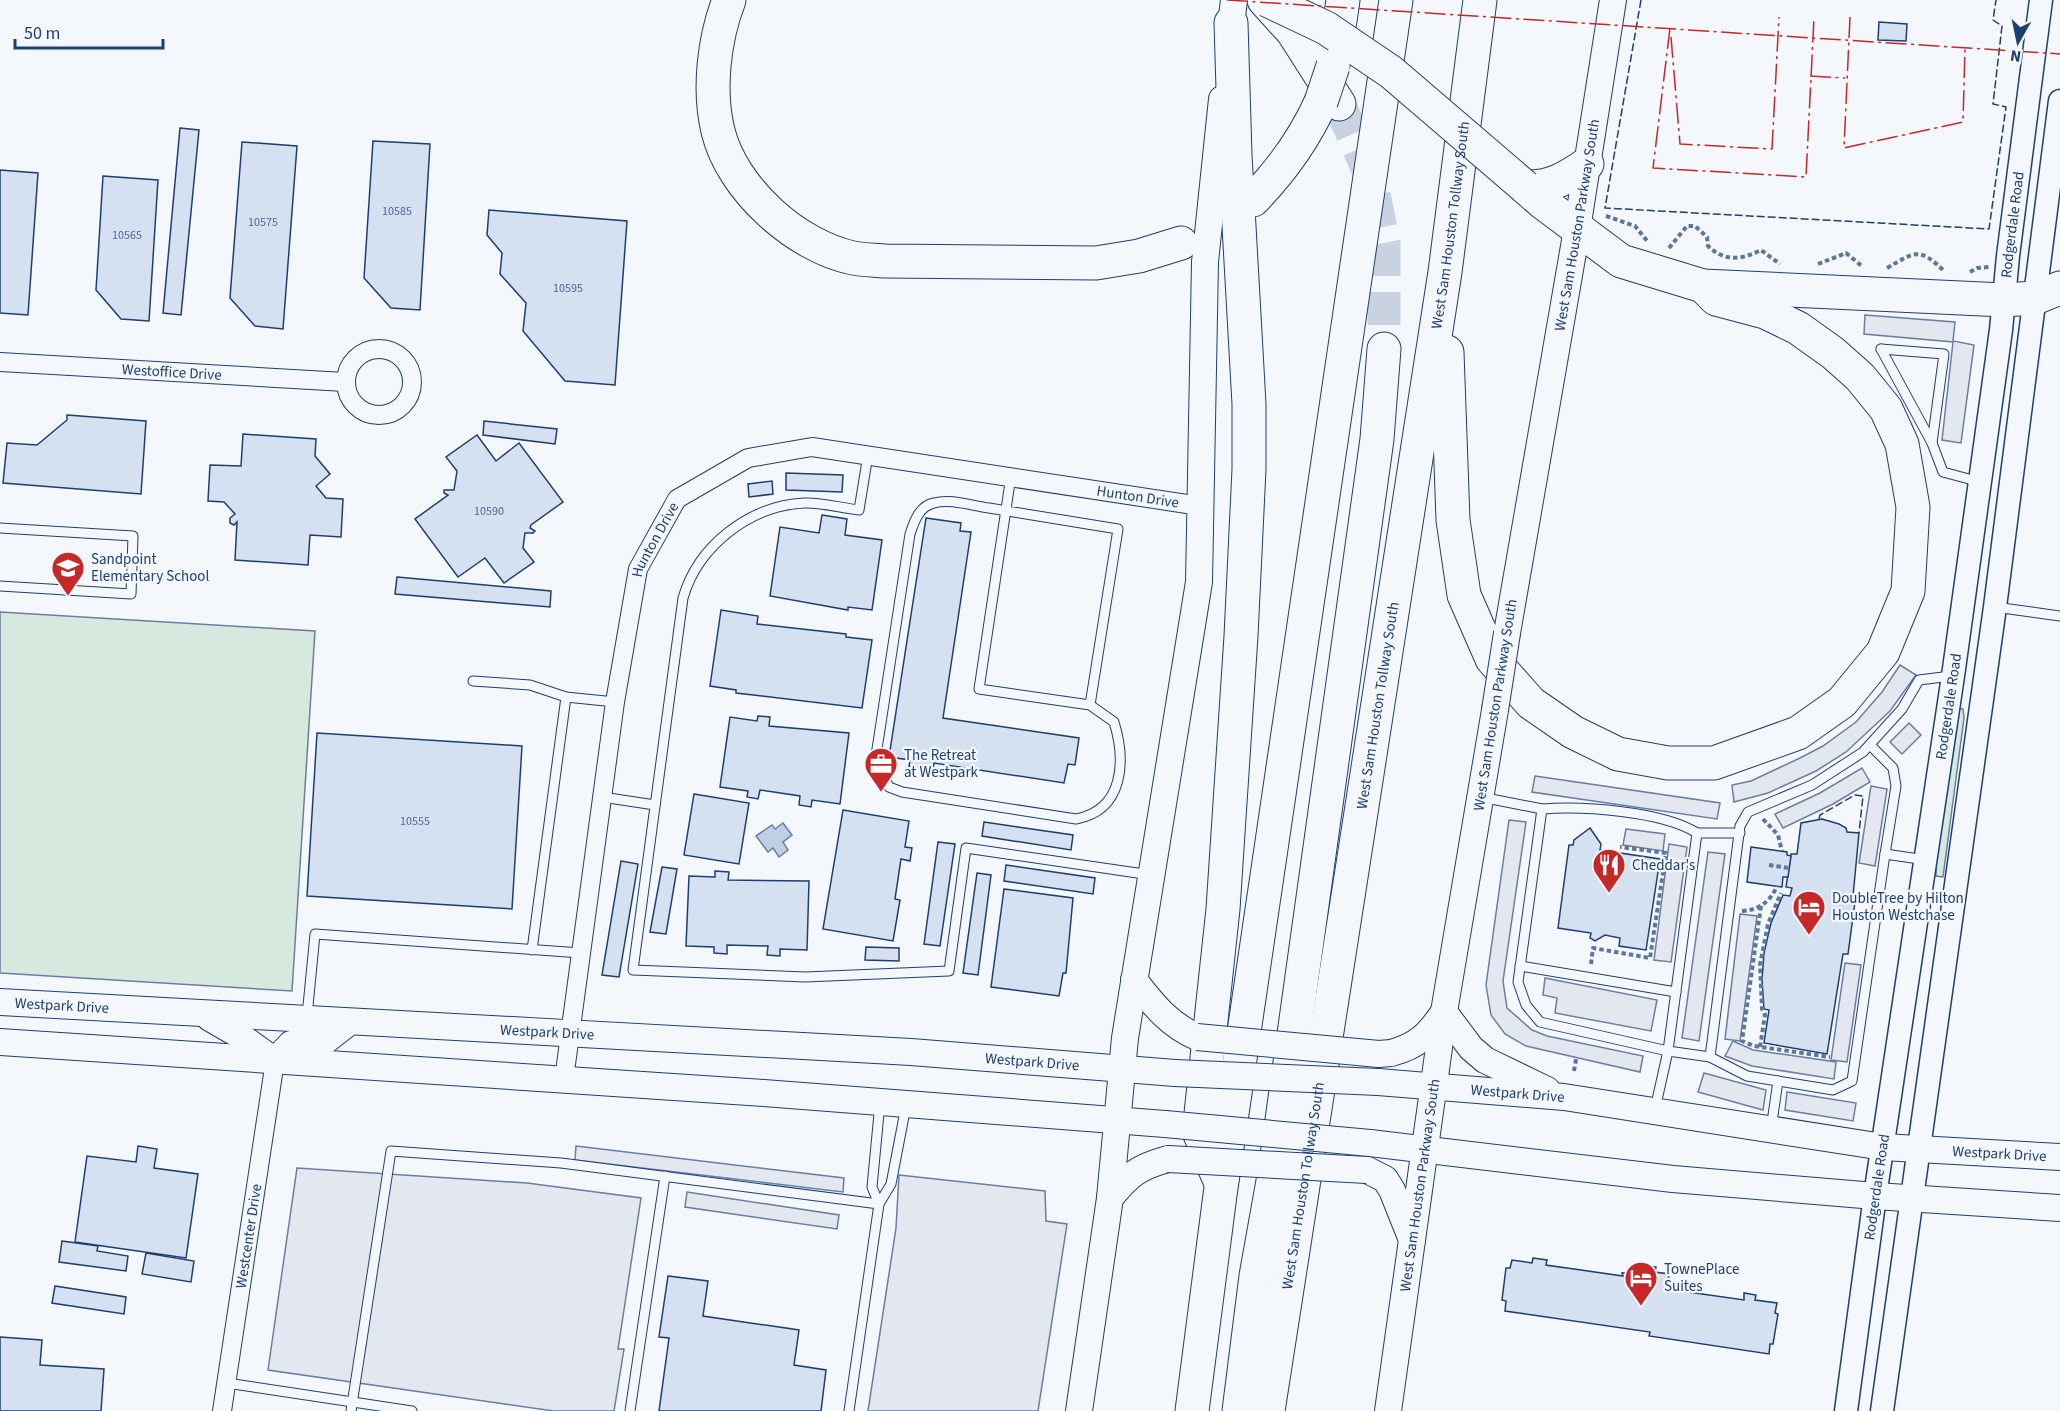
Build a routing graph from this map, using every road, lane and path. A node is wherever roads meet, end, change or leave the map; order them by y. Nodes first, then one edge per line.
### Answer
1 (1265, 0) edge
2 (1343, 0) edge
3 (1396, 0) edge
4 (1480, 0) edge
5 (1613, 0) edge
6 (2041, 0) edge
7 (729, 1) edge
8 (1233, 10) edge
9 (2060, 101) edge
10 (1330, 103) junction
11 (1587, 164) junction
12 (1536, 192) junction
13 (1253, 200) dead end
14 (1579, 218) junction
15 (1181, 243) dead end
16 (1654, 247) dead end
17 (1662, 248) dead end
18 (1782, 266) dead end
19 (1989, 267) dead end
20 (1812, 268) dead end
21 (1866, 269) dead end
22 (1878, 270) dead end
23 (1445, 272) junction
24 (1946, 274) dead end
25 (1963, 277) dead end
26 (1702, 286) junction
27 (2033, 295) edge
28 (1384, 349) tunnel mouth
29 (0, 362) edge
30 (345, 382) dead end
31 (1932, 443) junction
32 (868, 455) junction
33 (1011, 477) junction
34 (1980, 482) junction
35 (1200, 506) junction
36 (1006, 511) junction
37 (0, 528) edge
38 (0, 586) edge
39 (1964, 601) junction
40 (1995, 607) junction
41 (2060, 616) edge
42 (1953, 676) junction
43 (473, 681) dead end
44 (566, 697) junction
45 (615, 702) junction
46 (1090, 705) junction
47 (1870, 745) junction
48 (602, 797) junction
49 (1480, 797) junction
50 (655, 805) junction
51 (1542, 809) junction
52 (1753, 810) junction
53 (1697, 833) junction
54 (1740, 833) junction
55 (1620, 847) dead end
56 (1782, 851) dead end
57 (1885, 854) junction
58 (1926, 860) junction
59 (1769, 865) dead end
60 (1789, 868) dead end
61 (1153, 875) junction
62 (1777, 886) dead end
63 (1781, 893) dead end
64 (1761, 906) junction
65 (1729, 910) junction
66 (1760, 916) junction
67 (1770, 919) junction
68 (1756, 939) junction
69 (1763, 942) junction
70 (532, 950) junction
71 (581, 953) junction
72 (1591, 964) dead end
73 (1520, 966) junction
74 (1134, 980) junction
75 (1749, 990) junction
76 (1760, 990) junction
77 (1676, 992) junction
78 (0, 1002) edge
79 (1444, 1012) junction
80 (204, 1015) junction
81 (306, 1021) junction
82 (348, 1023) junction
83 (570, 1034) junction
84 (0, 1042) edge
85 (1760, 1047) junction
86 (1668, 1051) junction
87 (1710, 1057) junction
88 (1830, 1057) dead end
89 (1575, 1059) dead end
90 (275, 1061) junction
91 (1121, 1068) junction
92 (1574, 1071) dead end
93 (564, 1079) junction
94 (1778, 1081) junction
95 (1435, 1087) junction
96 (1564, 1097) junction
97 (880, 1102) junction
98 (906, 1104) junction
99 (1654, 1112) junction
100 (1115, 1120) junction
101 (1771, 1130) junction
102 (1883, 1147) junction
103 (1427, 1149) junction
104 (1920, 1149) junction
105 (2060, 1157) edge
106 (665, 1176) junction
107 (1221, 1184) junction
108 (1875, 1196) junction
109 (1110, 1198) junction
110 (1912, 1198) junction
111 (879, 1204) junction
112 (2060, 1208) edge
113 (1412, 1240) junction
114 (226, 1383) junction
115 (352, 1406) edge
116 (222, 1411) edge
117 (412, 1411) edge
118 (630, 1411) edge
119 (849, 1411) edge
120 (1079, 1411) edge
121 (1192, 1411) edge
122 (1239, 1411) edge
123 (1268, 1411) edge
124 (1388, 1411) edge
125 (1846, 1411) edge
126 (1882, 1411) edge

1 - 10 highway
1 - 12 highway, bridge
2 - 10 highway, bridge
3 - 107 highway
4 - 23 highway, West Sam Houston Tollway South
5 - 11 main road, West Sam Houston Parkway South
6 - 27 street, Rodgerdale Road
7 - 15 highway
8 - 35 main road
8 - 107 highway
9 - 27 street, Rodgerdale Road
10 - 13 highway
11 - 12 highway
11 - 14 main road, West Sam Houston Parkway South
12 - 14 highway
14 - 16 path
14 - 26 highway
14 - 49 main road, West Sam Houston Parkway South, bridge
17 - 18 path
19 - 25 path
20 - 21 path
22 - 24 path
23 - 26 highway
23 - 123 highway, West Sam Houston Tollway South
26 - 27 highway
27 - 34 street, Rodgerdale Road
27 - 40 street, Rodgerdale Road
28 - 122 highway
29 - 30 street, Westoffice Drive
31 - 31 lane
31 - 34 lane
32 - 33 street, Hunton Drive
32 - 45 street, Hunton Drive
32 - 50 lane
33 - 35 street, Hunton Drive
33 - 36 lane
34 - 39 street, Rodgerdale Road
35 - 61 main road
36 - 46 lane
36 - 46 lane
36 - 46 lane
37 - 38 lane
39 - 40 street
39 - 42 street, Rodgerdale Road
40 - 41 lane
40 - 104 street, Rodgerdale Road
42 - 47 lane
42 - 58 street, Rodgerdale Road
43 - 44 lane
44 - 45 lane
44 - 70 lane
45 - 48 street, Hunton Drive
47 - 52 lane
47 - 57 lane
48 - 50 lane
48 - 71 street, Hunton Drive
49 - 51 lane
49 - 79 main road, West Sam Houston Parkway South
50 - 61 lane
51 - 53 lane
51 - 73 lane
52 - 54 lane
52 - 56 path
53 - 54 lane
53 - 77 lane
54 - 65 lane
55 - 72 path
57 - 58 lane
57 - 94 lane
58 - 102 street, Rodgerdale Road
59 - 60 path
61 - 74 main road
62 - 64 path
63 - 67 path
64 - 65 path
64 - 66 path
65 - 87 lane
66 - 67 path
66 - 68 path
67 - 69 path
68 - 69 path
68 - 75 path
69 - 76 path
70 - 71 lane
70 - 81 lane
71 - 83 street, Hunton Drive
73 - 77 lane
73 - 86 lane
74 - 79 main road, bridge
74 - 91 main road
75 - 76 path
75 - 85 path
76 - 85 path
77 - 86 lane
78 - 80 main road, Westpark Drive
79 - 95 main road, West Sam Houston Parkway South
79 - 96 main road
80 - 81 main road, Westpark Drive
80 - 90 main road
81 - 82 main road, Westpark Drive
82 - 83 main road, Westpark Drive
82 - 90 main road
83 - 91 main road, Westpark Drive
83 - 93 street, Hunton Drive
84 - 90 main road
85 - 88 path
86 - 87 lane
86 - 99 lane
87 - 94 lane
89 - 92 path
90 - 93 main road
90 - 114 street, Westcenter Drive
91 - 95 main road, Westpark Drive, bridge
91 - 100 main road
93 - 97 main road
94 - 101 lane
95 - 96 main road, Westpark Drive
95 - 103 main road, West Sam Houston Parkway South
96 - 99 main road, Westpark Drive
97 - 98 main road
97 - 111 lane
98 - 100 main road
98 - 111 lane
99 - 101 main road, Westpark Drive
100 - 103 main road, bridge
100 - 109 main road
101 - 102 main road, Westpark Drive
102 - 104 main road, Westpark Drive
102 - 108 street, Rodgerdale Road
103 - 108 main road
103 - 113 main road, West Sam Houston Parkway South
104 - 105 main road, Westpark Drive
104 - 110 street, Rodgerdale Road
106 - 111 lane
106 - 115 lane
106 - 118 lane
107 - 121 highway
108 - 110 main road
108 - 125 street, Rodgerdale Road
109 - 113 main road, bridge
109 - 120 main road
110 - 112 main road
110 - 126 street, Rodgerdale Road
111 - 119 lane
113 - 124 main road, West Sam Houston Parkway South
114 - 115 lane
114 - 116 street, Westcenter Drive
115 - 117 lane

